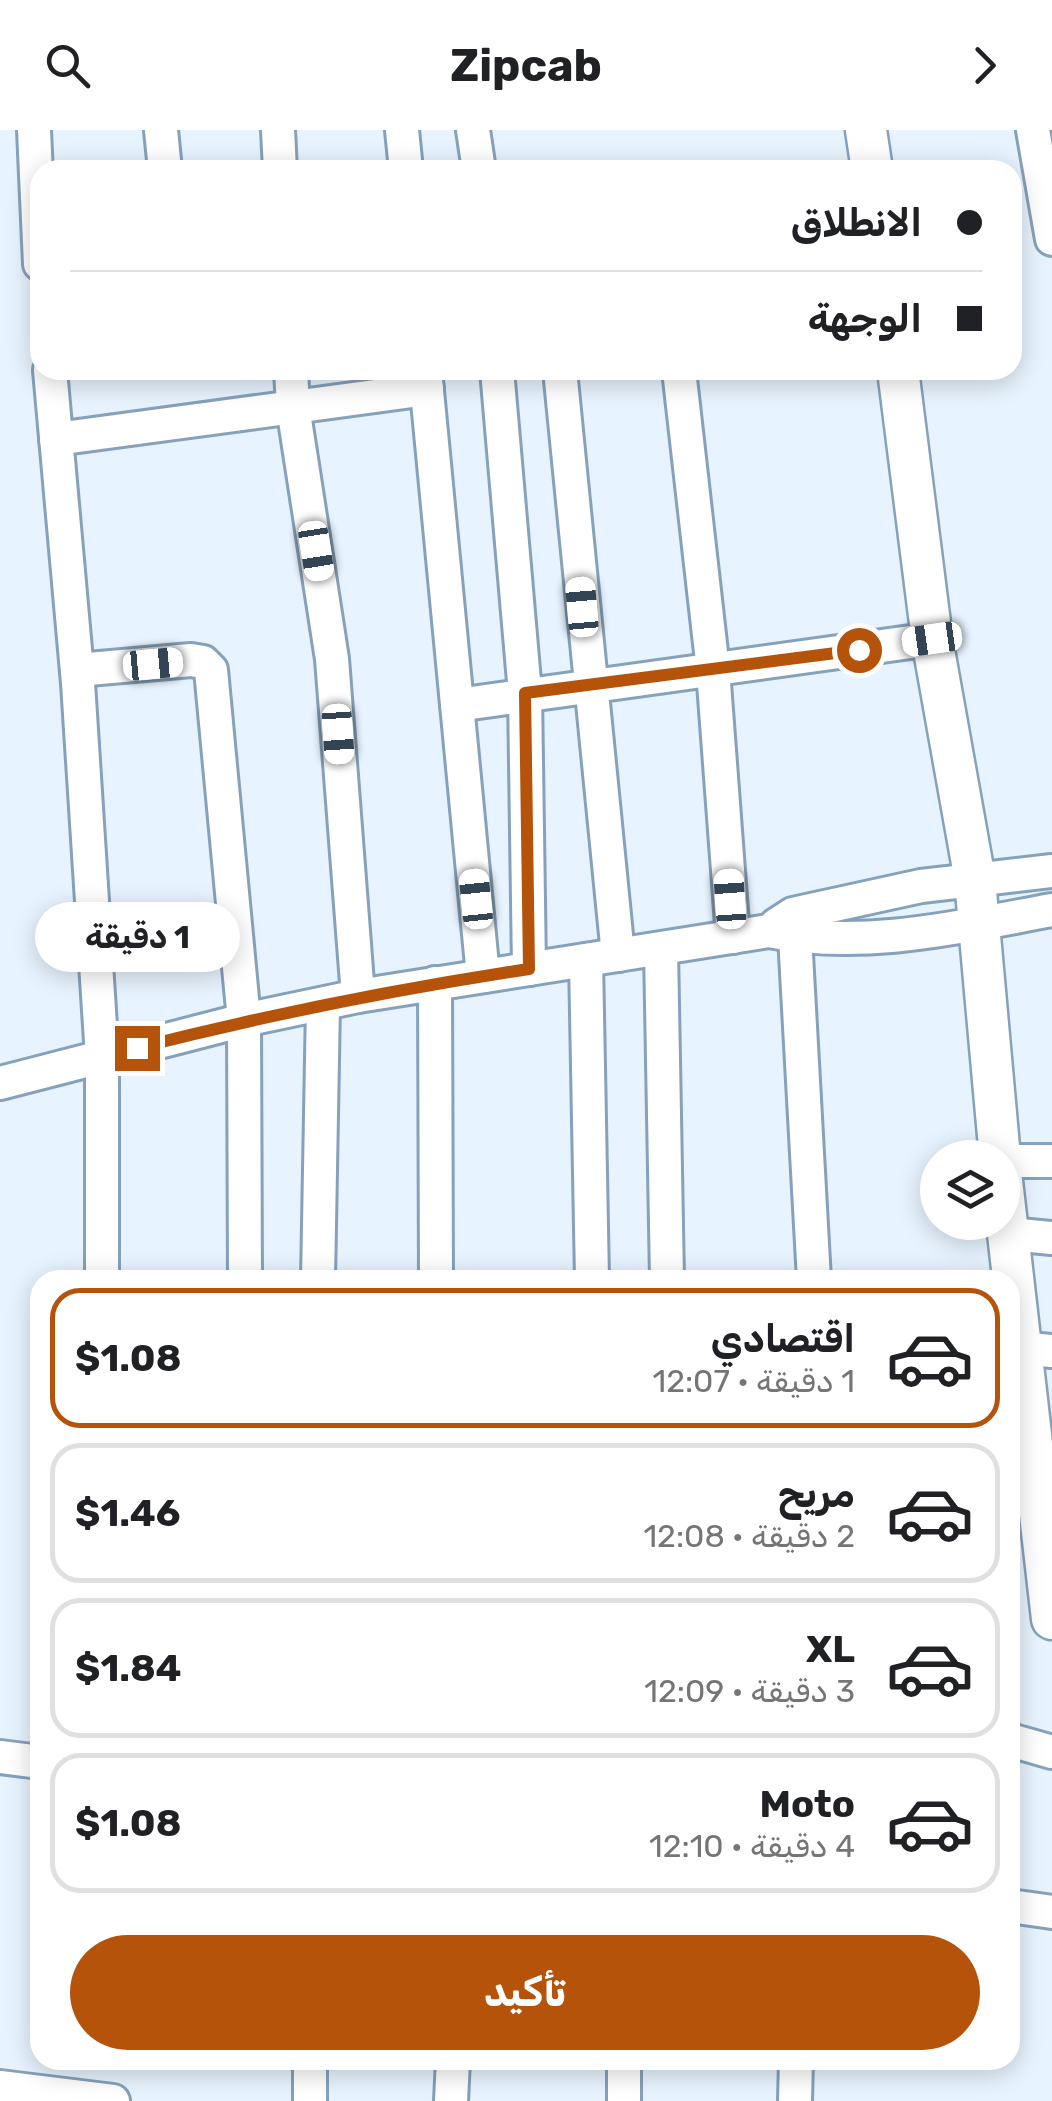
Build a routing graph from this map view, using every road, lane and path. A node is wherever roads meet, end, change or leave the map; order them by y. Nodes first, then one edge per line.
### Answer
1 (34, 130) edge
2 (160, 130) edge
3 (278, 130) edge
4 (402, 130) edge
5 (473, 130) edge
6 (866, 130) edge
7 (1033, 130) edge
8 (35, 160) edge
9 (164, 160) edge
10 (280, 160) edge
11 (405, 160) edge
12 (478, 160) edge
13 (870, 160) edge
14 (1052, 239) edge
15 (51, 380) edge
16 (292, 380) edge
17 (426, 380) edge
18 (498, 380) edge
19 (561, 380) edge
20 (680, 380) edge
21 (899, 380) edge
22 (293, 407) junction
23 (56, 439) junction
24 (932, 639) junction
25 (77, 670) junction
26 (714, 670) junction
27 (590, 686) junction
28 (525, 693) junction
29 (457, 705) junction
30 (1052, 870) edge
31 (974, 880) junction
32 (1052, 910) edge
33 (980, 924) junction
34 (786, 927) junction
35 (732, 937) junction
36 (661, 949) junction
37 (602, 958) junction
38 (529, 969) junction
39 (483, 976) junction
40 (435, 984) junction
41 (358, 996) junction
42 (323, 1004) junction
43 (244, 1020) junction
44 (102, 1056) junction
45 (0, 1084) edge
46 (999, 1140) edge
47 (1020, 1160) edge
48 (1052, 1161) edge
49 (1020, 1235) edge
50 (1052, 1238) edge
51 (1010, 1240) edge
52 (102, 1270) edge
53 (245, 1270) edge
54 (318, 1270) edge
55 (436, 1270) edge
56 (592, 1270) edge
57 (668, 1270) edge
58 (813, 1270) edge
59 (1015, 1270) edge
60 (1020, 1301) edge
61 (1028, 1349) edge
62 (1024, 1473) edge
63 (1052, 1619) edge
64 (1020, 1743) edge
65 (1052, 1752) edge
66 (0, 1757) edge
67 (30, 1761) edge
68 (1020, 1907) edge
69 (1052, 1912) edge
70 (310, 2070) edge
71 (453, 2070) edge
72 (624, 2070) edge
73 (796, 2070) edge
74 (0, 2087) edge
75 (112, 2101) edge
76 (310, 2101) edge
77 (451, 2101) edge
78 (624, 2101) edge
79 (796, 2101) edge

1 - 8 street
2 - 9 street
3 - 10 street
4 - 11 street
5 - 12 street
6 - 13 street
7 - 14 street
15 - 23 street
16 - 22 street
17 - 22 street
17 - 29 street
18 - 28 street
19 - 27 street
20 - 26 street
21 - 24 street
22 - 23 street
22 - 41 street
23 - 25 street
24 - 26 street
24 - 31 street
25 - 43 street
25 - 44 street
26 - 27 street
26 - 35 street
27 - 28 street
27 - 37 street
28 - 29 street
28 - 38 street
29 - 39 street
30 - 31 street
31 - 33 street
31 - 34 street
32 - 33 street
33 - 34 street
33 - 46 street
34 - 35 street
34 - 58 street
35 - 36 street
36 - 37 street
36 - 57 street
37 - 38 street
37 - 56 street
38 - 39 street
39 - 40 street
40 - 41 street
40 - 55 street
41 - 42 street
42 - 43 street
42 - 54 street
43 - 44 street
43 - 53 street
44 - 45 street
44 - 52 street
47 - 48 street
49 - 50 street
51 - 59 street
60 - 61 street
61 - 62 street
62 - 63 street
64 - 65 street
66 - 67 street
68 - 69 street
70 - 76 street
71 - 77 street
72 - 78 street
73 - 79 street
74 - 75 street

